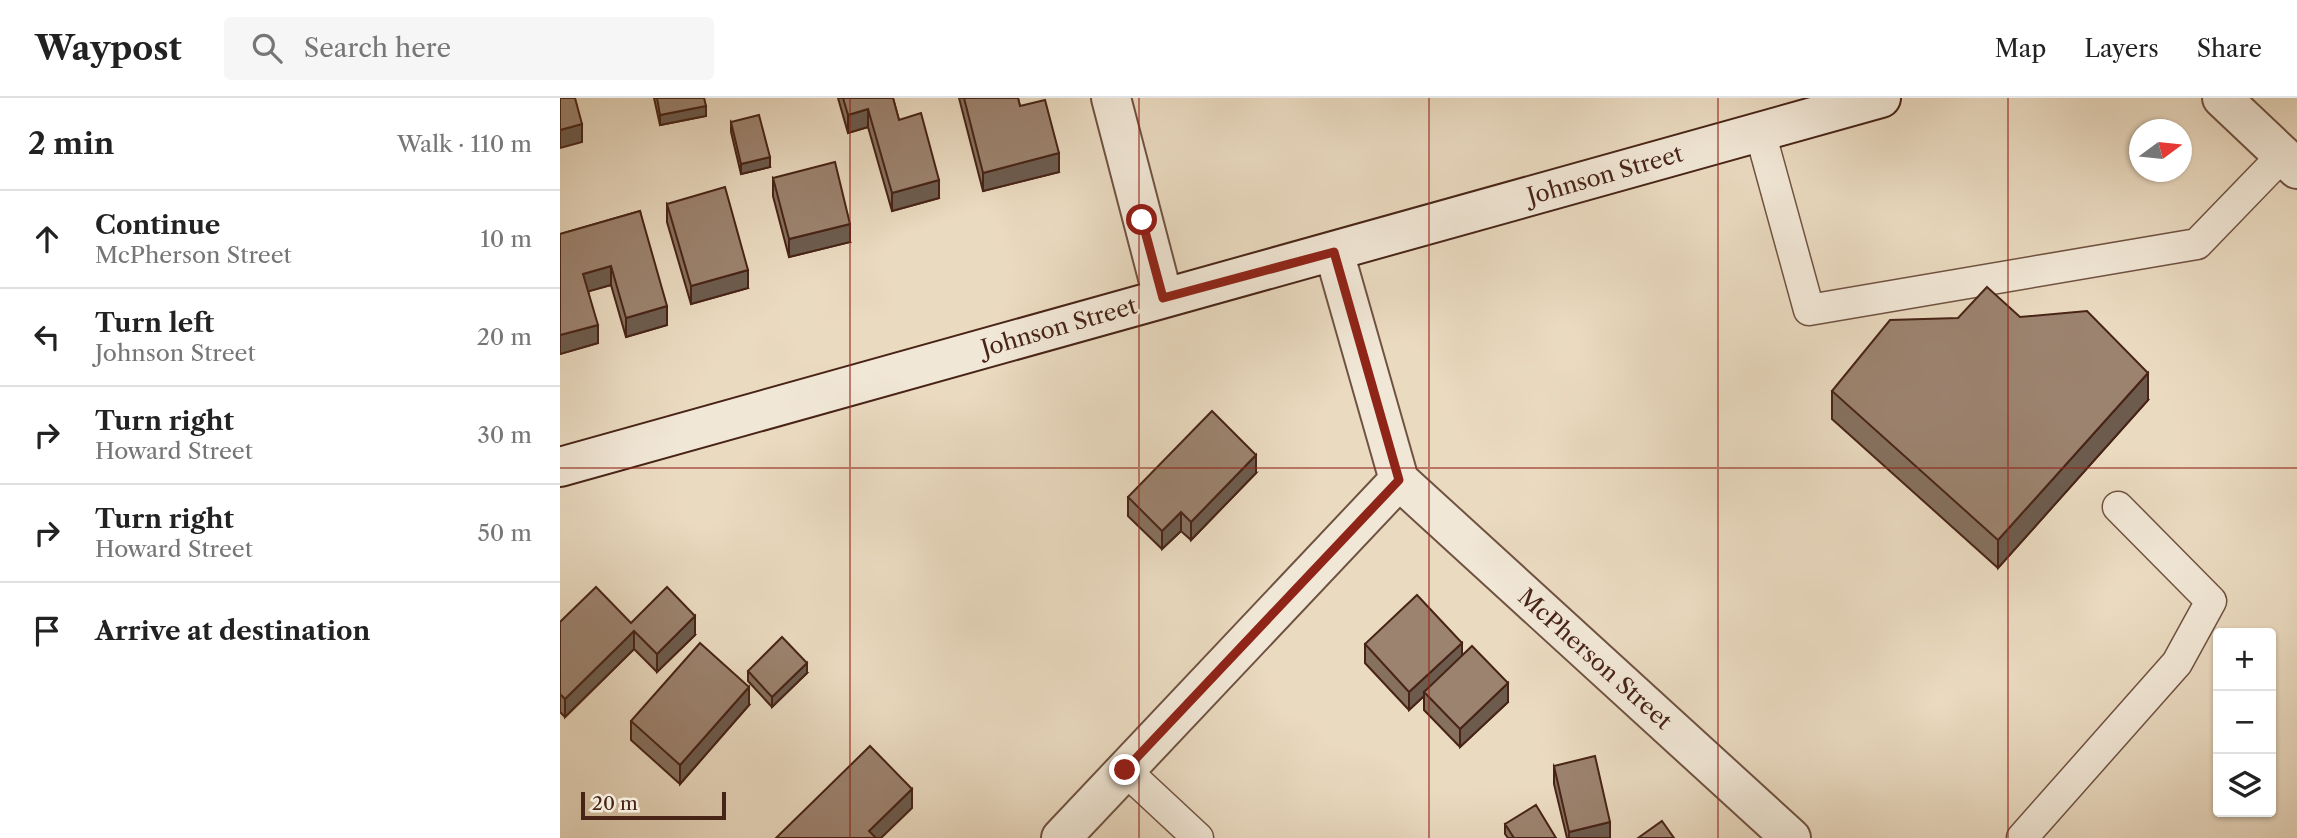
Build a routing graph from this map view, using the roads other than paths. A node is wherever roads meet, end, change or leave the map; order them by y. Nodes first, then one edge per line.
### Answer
1 (1111, 98) edge
2 (1881, 98) edge
3 (2221, 98) edge
4 (1794, 110) edge
5 (1760, 132) junction
6 (2290, 162) edge
7 (1334, 252) junction
8 (1163, 298) junction
9 (560, 467) edge
10 (1399, 480) junction
11 (2118, 507) dead end
12 (1125, 770) junction
13 (1062, 838) edge
14 (1198, 838) edge
15 (1791, 838) edge
16 (2022, 838) edge

1 - 8 street
2 - 4 street, Johnson Street
3 - 6 street
4 - 5 street, Johnson Street
5 - 6 lane
5 - 7 street, Johnson Street
7 - 8 street, Johnson Street
7 - 10 street
8 - 9 street, Johnson Street
10 - 12 street
10 - 15 street, McPherson Street
11 - 16 lane
12 - 13 street
12 - 14 lane

